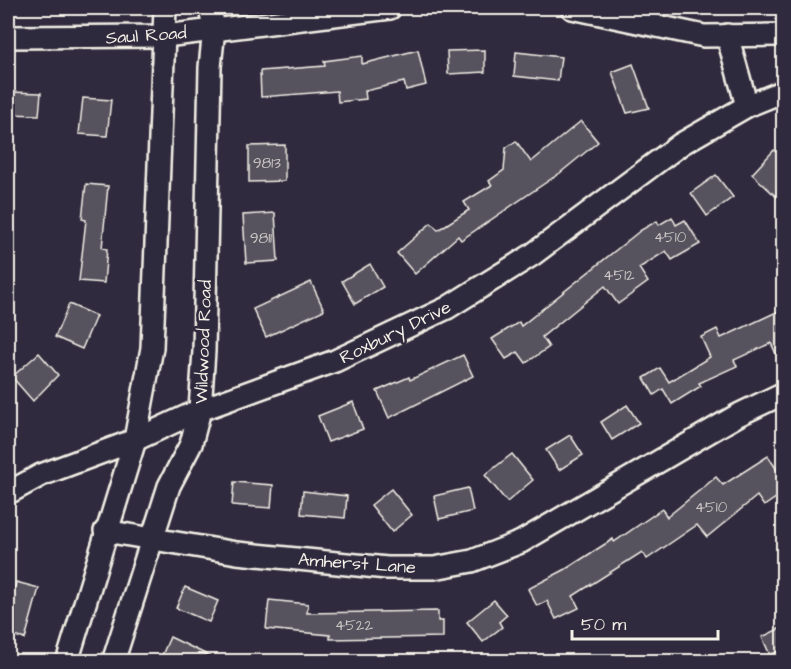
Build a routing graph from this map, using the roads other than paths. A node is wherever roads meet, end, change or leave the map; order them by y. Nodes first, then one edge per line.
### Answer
1 (165, 8) edge
2 (210, 8) edge
3 (390, 8) edge
4 (572, 8) edge
5 (214, 29) junction
6 (727, 35) junction
7 (783, 35) edge
8 (165, 36) junction
9 (8, 37) edge
10 (783, 91) edge
11 (747, 106) junction
12 (783, 393) edge
13 (200, 410) junction
14 (135, 441) junction
15 (8, 493) edge
16 (105, 531) junction
17 (152, 539) junction
18 (67, 662) edge
19 (113, 662) edge

1 - 8 street
2 - 5 street, Wildwood Road
3 - 5 street, Saul Road
4 - 6 street
5 - 8 street, Saul Road
5 - 13 street, Wildwood Road
6 - 7 street
6 - 11 street
8 - 9 street, Saul Road
8 - 14 street
10 - 11 street
11 - 13 street, Roxbury Drive
12 - 17 street, Amherst Lane
13 - 14 street, Roxbury Drive
13 - 17 street, Wildwood Road
14 - 15 street, Roxbury Drive
14 - 16 street
16 - 17 street, Amherst Lane
16 - 18 street
17 - 19 street, Wildwood Road

